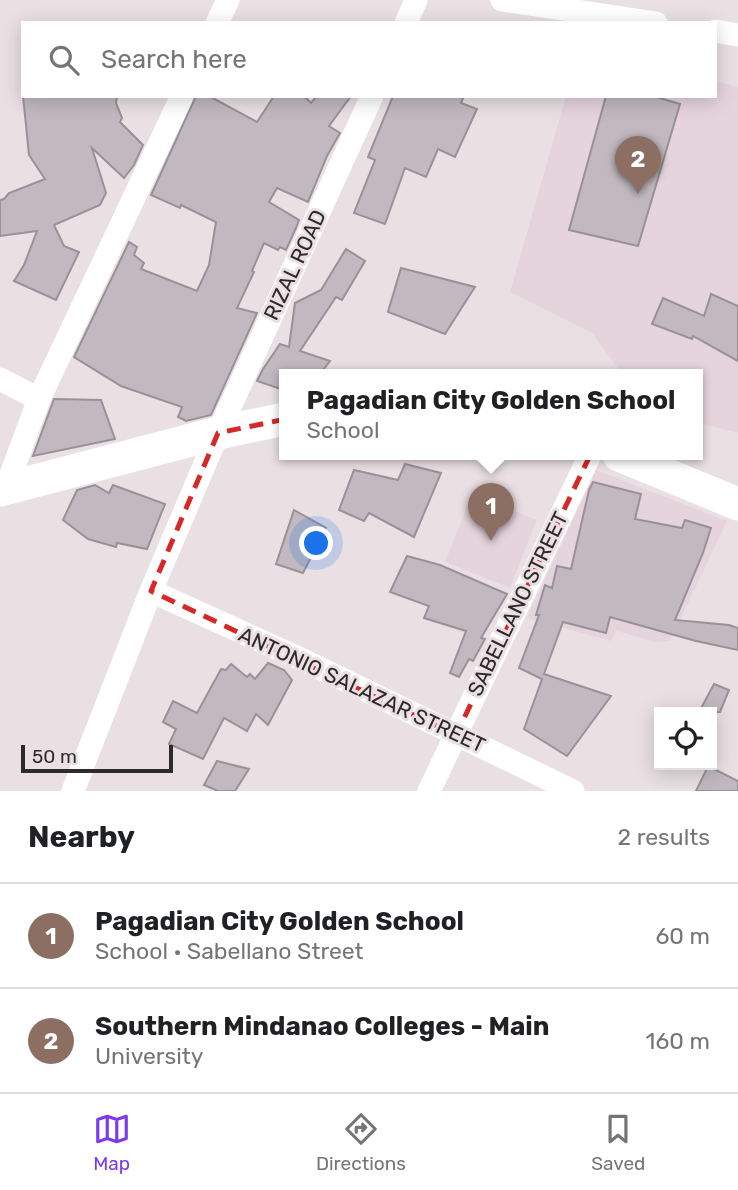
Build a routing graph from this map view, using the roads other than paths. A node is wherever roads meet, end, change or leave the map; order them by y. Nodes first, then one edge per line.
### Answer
1 (228, 0) edge
2 (416, 0) edge
3 (502, 0) edge
4 (218, 21) edge
5 (407, 21) edge
6 (643, 21) edge
7 (717, 32) edge
8 (738, 35) edge
9 (181, 98) edge
10 (371, 98) edge
11 (0, 379) edge
12 (40, 399) junction
13 (279, 420) edge
14 (218, 433) junction
15 (588, 460) edge
16 (631, 460) edge
17 (3, 489) edge
18 (738, 504) edge
19 (151, 592) junction
20 (456, 735) junction
21 (73, 791) edge
22 (429, 791) edge
23 (573, 791) edge

1 - 4 street
2 - 5 street
3 - 6 street
7 - 8 street
9 - 12 street
10 - 14 street, RIZAL ROAD
11 - 12 street
12 - 17 street
13 - 14 street
14 - 17 street
14 - 19 street, RIZAL ROAD
15 - 20 street, SABELLANO STREET
16 - 18 street
19 - 20 street, ANTONIO SALAZAR STREET
19 - 21 street, RIZAL ROAD
20 - 22 street, SABELLANO STREET
20 - 23 street, ANTONIO SALAZAR STREET

